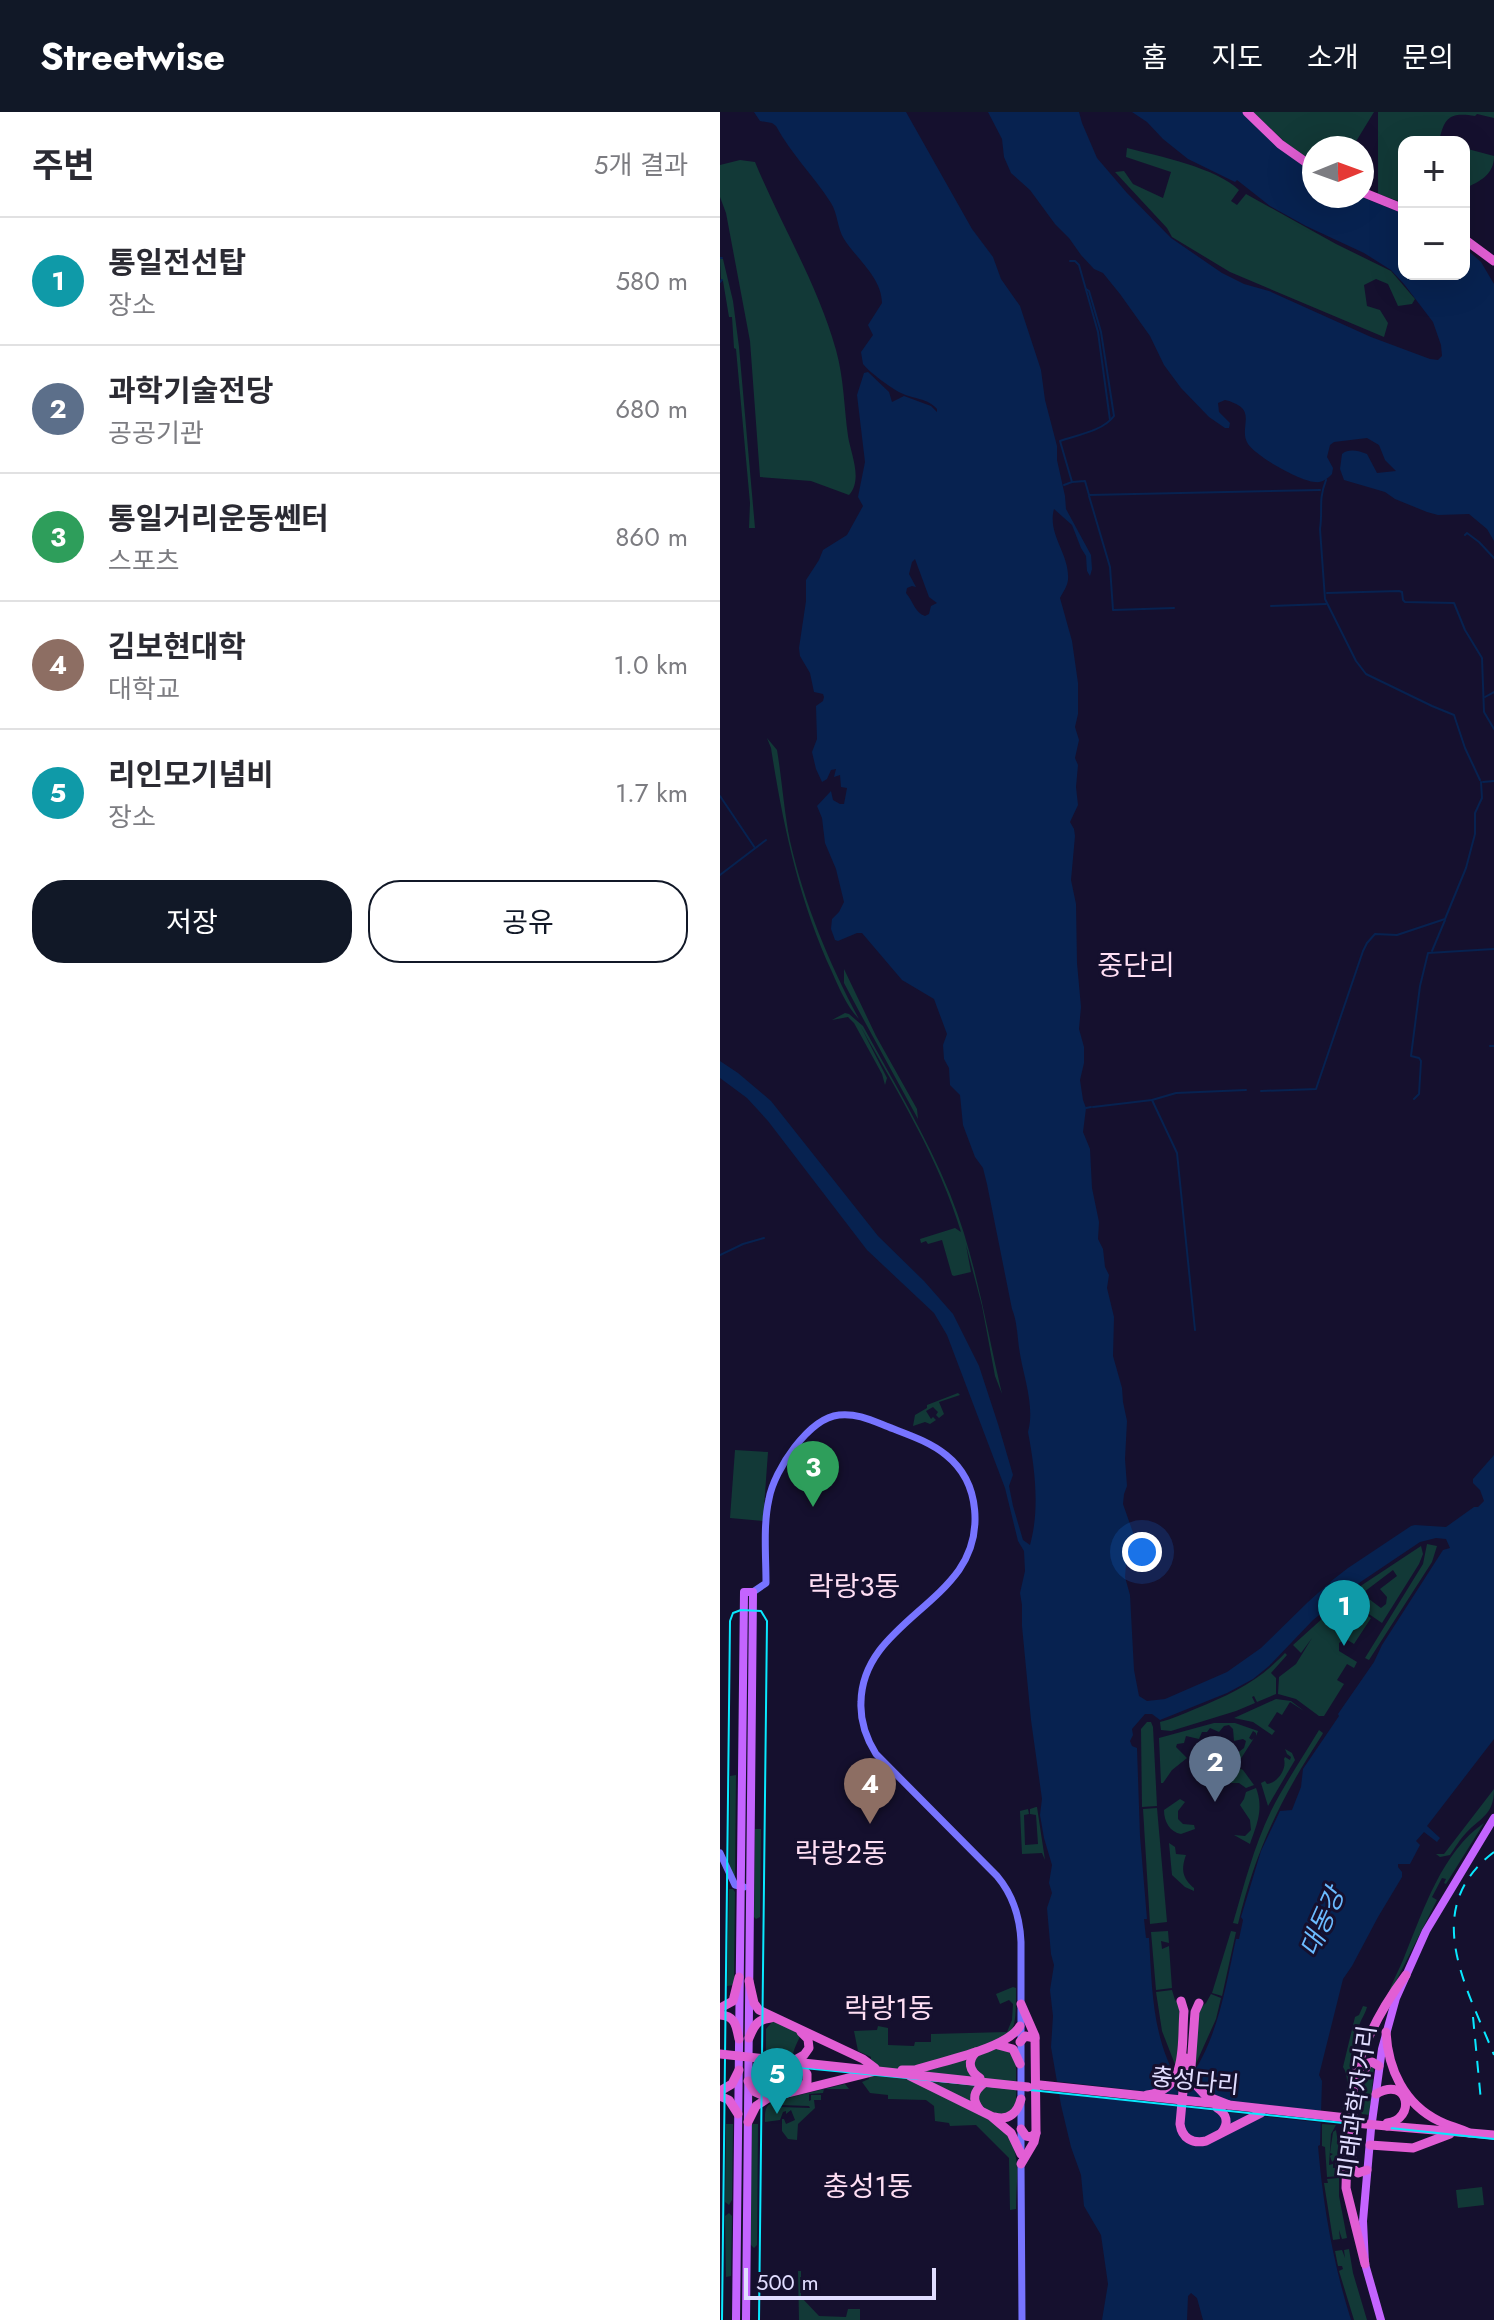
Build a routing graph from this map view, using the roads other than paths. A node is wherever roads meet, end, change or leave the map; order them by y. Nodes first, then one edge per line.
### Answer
1 (1247, 112) edge
2 (1302, 160) edge
3 (1374, 197) edge
4 (1402, 208) edge
5 (1470, 243) edge
6 (1494, 261) edge
7 (798, 1445) junction
8 (784, 1453) dead end
9 (753, 1592) joint
10 (1493, 1822) edge
11 (720, 1853) edge
12 (746, 1888) junction
13 (1406, 1975) junction
14 (744, 1979) junction
15 (1190, 2003) dead end
16 (1021, 2004) junction
17 (720, 2008) edge
18 (720, 2015) edge
19 (773, 2018) junction
20 (1020, 2026) junction
21 (1188, 2026) junction
22 (800, 2031) junction
23 (1386, 2032) junction
24 (1035, 2038) junction
25 (744, 2039) junction
26 (1020, 2042) junction
27 (995, 2046) junction
28 (720, 2052) edge
29 (973, 2054) junction
30 (798, 2062) junction
31 (1020, 2064) junction
32 (1379, 2066) junction
33 (739, 2070) junction
34 (875, 2070) junction
35 (902, 2072) junction
36 (982, 2080) junction
37 (748, 2081) junction
38 (1034, 2086) junction
39 (795, 2092) junction
40 (720, 2094) edge
41 (1376, 2094) junction
42 (1140, 2096) junction
43 (768, 2098) junction
44 (1021, 2099) junction
45 (976, 2105) junction
46 (1229, 2105) junction
47 (1217, 2108) junction
48 (1261, 2113) junction
49 (738, 2114) junction
50 (991, 2116) junction
51 (1350, 2119) junction
52 (748, 2122) junction
53 (1387, 2124) junction
54 (1411, 2128) junction
55 (1021, 2129) junction
56 (1036, 2133) junction
57 (1469, 2133) junction
58 (1349, 2135) junction
59 (1494, 2135) edge
60 (1218, 2136) junction
61 (1370, 2145) junction
62 (1408, 2149) junction
63 (1021, 2159) junction
64 (1367, 2170) junction
65 (1365, 2264) junction
66 (736, 2320) edge
67 (746, 2320) edge
68 (1022, 2320) edge
69 (1381, 2320) edge

1 - 2 highway
3 - 4 highway
5 - 6 highway
7 - 8 main road
7 - 9 main road
7 - 16 main road
9 - 12 main road
10 - 13 main road, 미래과학자거리
11 - 12 main road
12 - 14 main road
13 - 23 main road, 미래과학자거리
13 - 51 highway
14 - 17 highway
14 - 19 highway
14 - 25 main road
15 - 21 highway
16 - 20 main road
16 - 24 highway
18 - 25 highway
19 - 22 highway
19 - 25 highway
20 - 26 main road
20 - 27 highway
21 - 42 highway, bridge
21 - 46 highway, bridge
21 - 60 highway
22 - 30 highway
22 - 34 highway
23 - 32 main road, 미래과학자거리
23 - 57 highway
24 - 26 highway
24 - 38 highway
25 - 33 main road
25 - 37 main road
26 - 31 main road
27 - 29 highway
27 - 31 highway
28 - 30 highway, bridge
29 - 35 highway
29 - 36 highway
30 - 34 highway, bridge
30 - 39 highway
31 - 44 main road
32 - 41 main road, 미래과학자거리
32 - 51 highway
33 - 40 highway
33 - 49 main road
34 - 35 highway, bridge
34 - 39 highway
35 - 36 highway, bridge
35 - 45 highway, bridge
36 - 38 highway, bridge
36 - 45 highway
37 - 43 highway
37 - 52 main road
38 - 42 highway, 충성다리, bridge
38 - 47 highway, 충성다리, bridge
38 - 56 highway
39 - 43 highway
40 - 49 highway
41 - 53 highway
41 - 61 main road, 미래과학자거리
42 - 46 highway, 충성다리, bridge
43 - 52 highway
44 - 50 highway
44 - 55 main road
45 - 50 highway
46 - 51 highway, 충성다리
47 - 48 highway, 충성다리
47 - 60 highway
48 - 51 highway, 충성다리
48 - 60 highway
49 - 66 main road
50 - 63 highway
51 - 53 highway, bridge
51 - 58 highway
52 - 67 main road
53 - 54 highway
53 - 57 highway
54 - 57 highway
54 - 62 highway
55 - 56 highway
55 - 63 main road
56 - 63 highway
57 - 59 highway
57 - 62 highway
58 - 64 highway
58 - 65 highway
61 - 62 highway
61 - 64 main road, 미래과학자거리
63 - 68 main road
64 - 65 main road, 미래과학자거리
65 - 69 main road, 미래과학자거리

